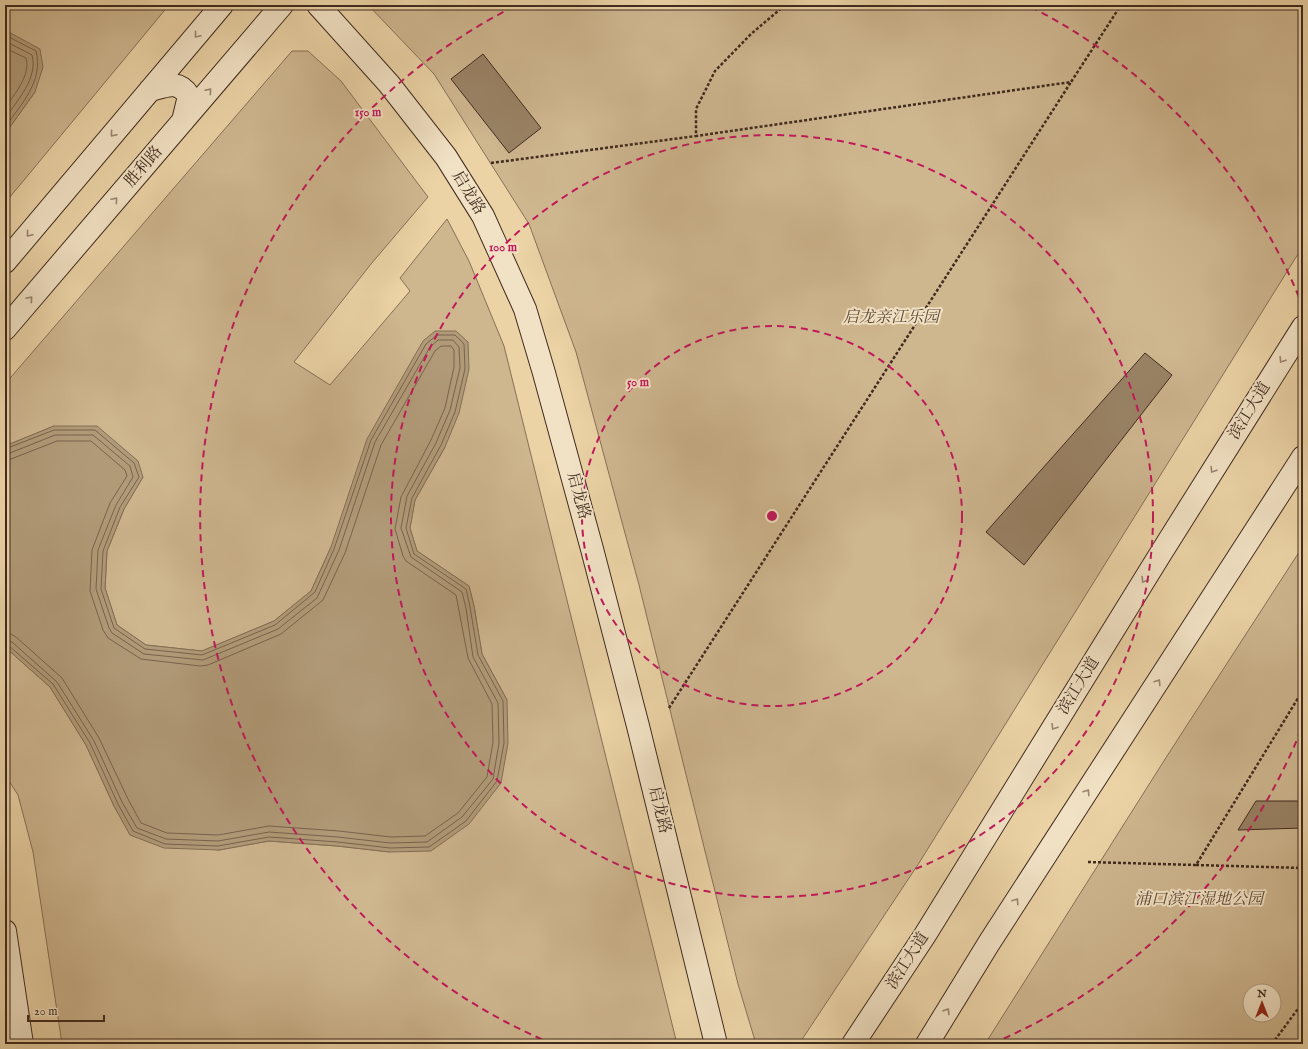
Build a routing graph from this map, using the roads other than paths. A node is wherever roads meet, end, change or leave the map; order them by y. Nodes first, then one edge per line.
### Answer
1 (222, 5) edge
2 (282, 5) edge
3 (318, 5) edge
4 (150, 90) junction
5 (183, 121) junction
6 (5, 262) edge
7 (1303, 327) edge
8 (5, 329) edge
9 (1303, 457) edge
10 (5, 930) edge
11 (22, 1044) edge
12 (716, 1044) edge
13 (853, 1044) edge
14 (927, 1044) edge

1 -> 4 street
5 -> 2 street, 胜利路
3 - 12 street, 启龙路
4 - 5 street
4 -> 6 street
8 -> 5 street, 胜利路
7 -> 13 street, 滨江大道
14 -> 9 street
10 - 11 street

